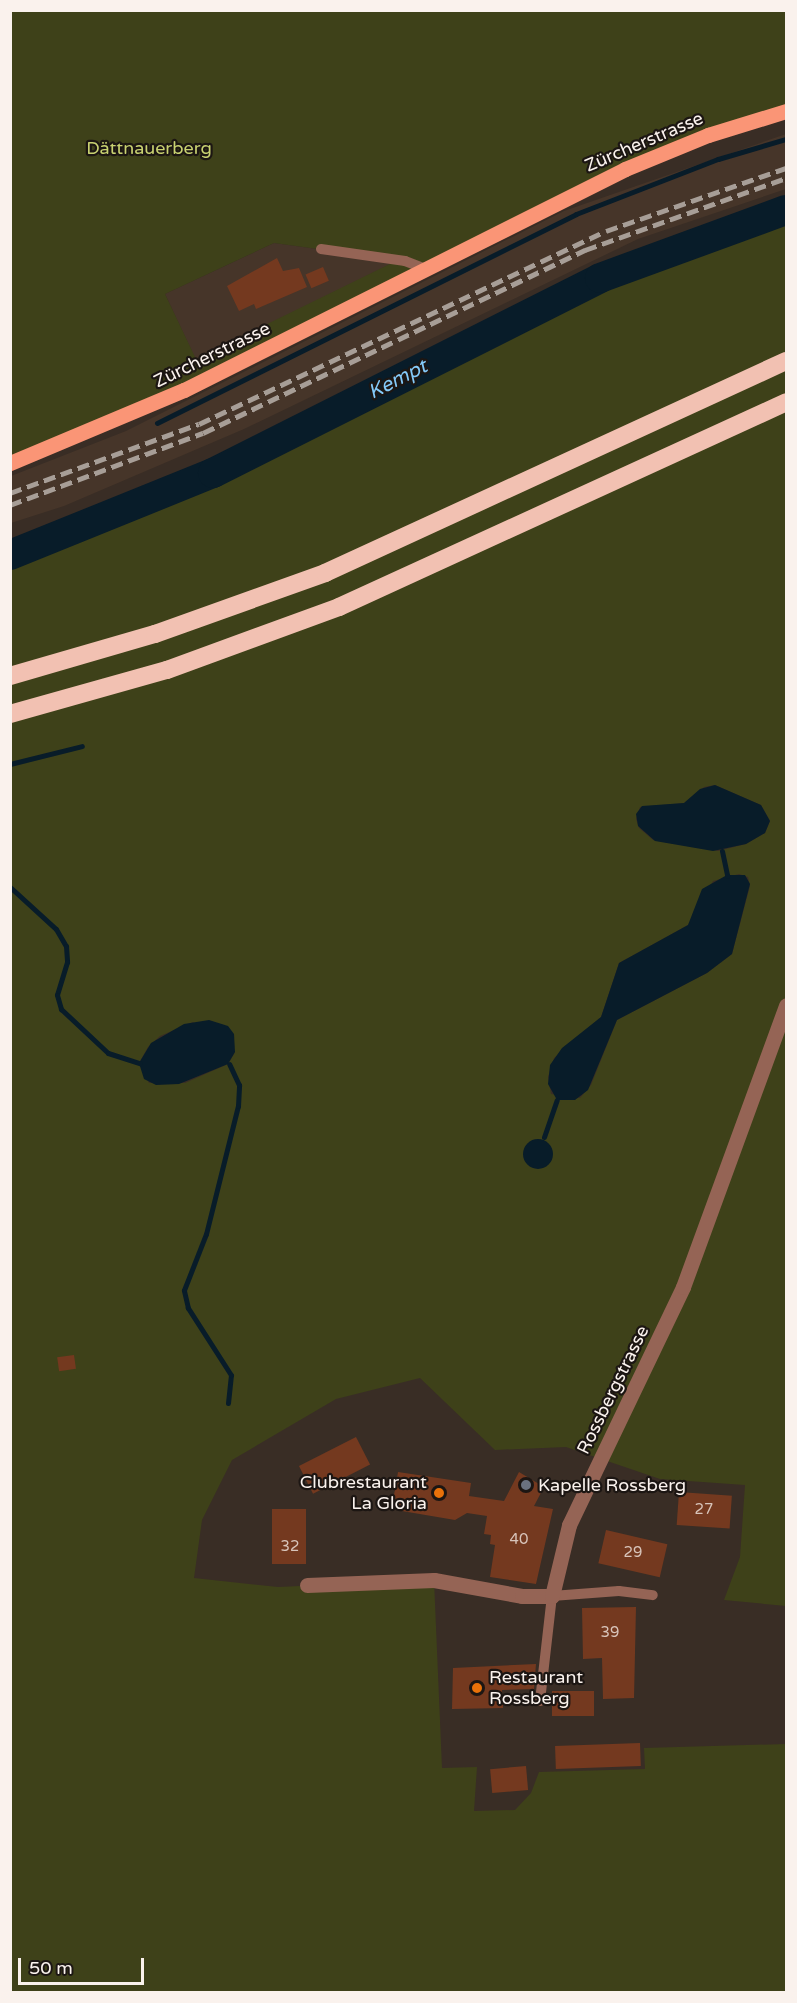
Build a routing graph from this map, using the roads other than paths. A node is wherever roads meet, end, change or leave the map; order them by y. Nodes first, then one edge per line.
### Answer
1 (786, 111) edge
2 (321, 249) dead end
3 (426, 270) junction
4 (786, 361) edge
5 (786, 402) edge
6 (10, 464) edge
7 (10, 676) edge
8 (10, 714) edge
9 (786, 1005) edge
10 (307, 1586) dead end
11 (653, 1595) dead end
12 (552, 1596) junction
13 (540, 1701) dead end

1 - 3 main road, Zürcherstrasse
2 - 3 lane
3 - 6 main road, Zürcherstrasse
4 - 7 highway
5 - 8 highway
9 - 12 street, Rossbergstrasse
10 - 12 street
11 - 12 lane
12 - 13 lane

